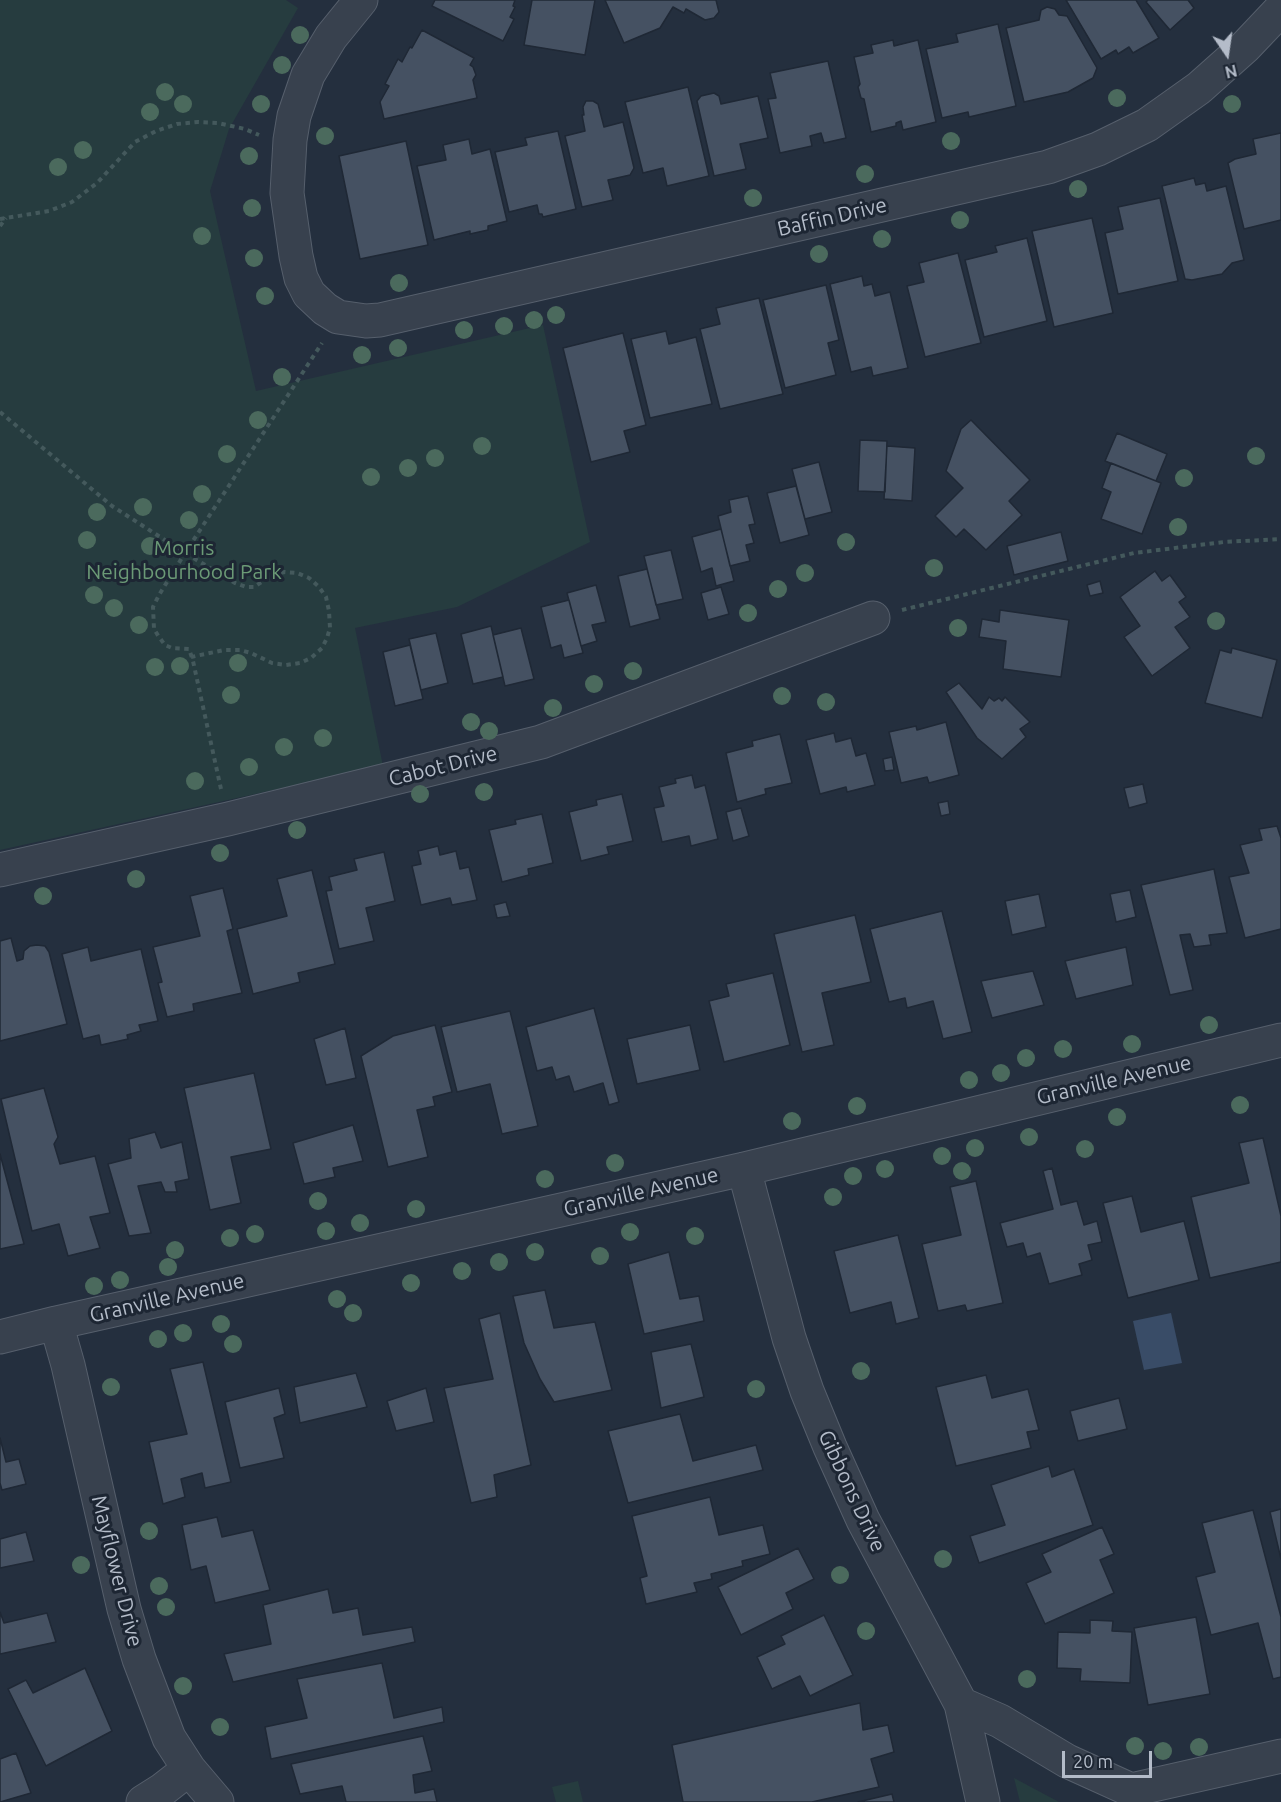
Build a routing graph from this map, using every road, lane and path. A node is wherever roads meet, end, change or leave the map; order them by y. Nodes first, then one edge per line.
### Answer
1 (362, 0) edge
2 (1281, 9) edge
3 (268, 139) dead end
4 (6, 218) junction
5 (0, 219) edge
6 (0, 226) edge
7 (338, 317) junction
8 (0, 412) edge
9 (1281, 539) edge
10 (185, 553) junction
11 (873, 618) joint
12 (191, 657) junction
13 (228, 819) junction
14 (0, 870) edge
15 (1281, 1041) edge
16 (744, 1169) junction
17 (56, 1323) junction
18 (0, 1337) edge
19 (962, 1704) junction
20 (1281, 1755) edge
21 (189, 1769) junction
22 (1121, 1796) edge
23 (143, 1802) edge
24 (217, 1802) edge
25 (983, 1802) edge

1 - 7 street
2 - 7 street, Baffin Drive
3 - 4 path
4 - 5 path
4 - 6 path
7 - 10 path
8 - 10 path
9 - 11 path
10 - 12 path
10 - 12 path
11 - 13 street, Cabot Drive
12 - 13 path
13 - 14 street, Cabot Drive
15 - 16 street, Granville Avenue
16 - 17 street, Granville Avenue
16 - 19 street, Gibbons Drive
17 - 18 street, Granville Avenue
17 - 21 street, Mayflower Drive
19 - 22 street
19 - 25 street, Gibbons Drive
20 - 22 street
21 - 23 street
21 - 24 street, Mayflower Drive

